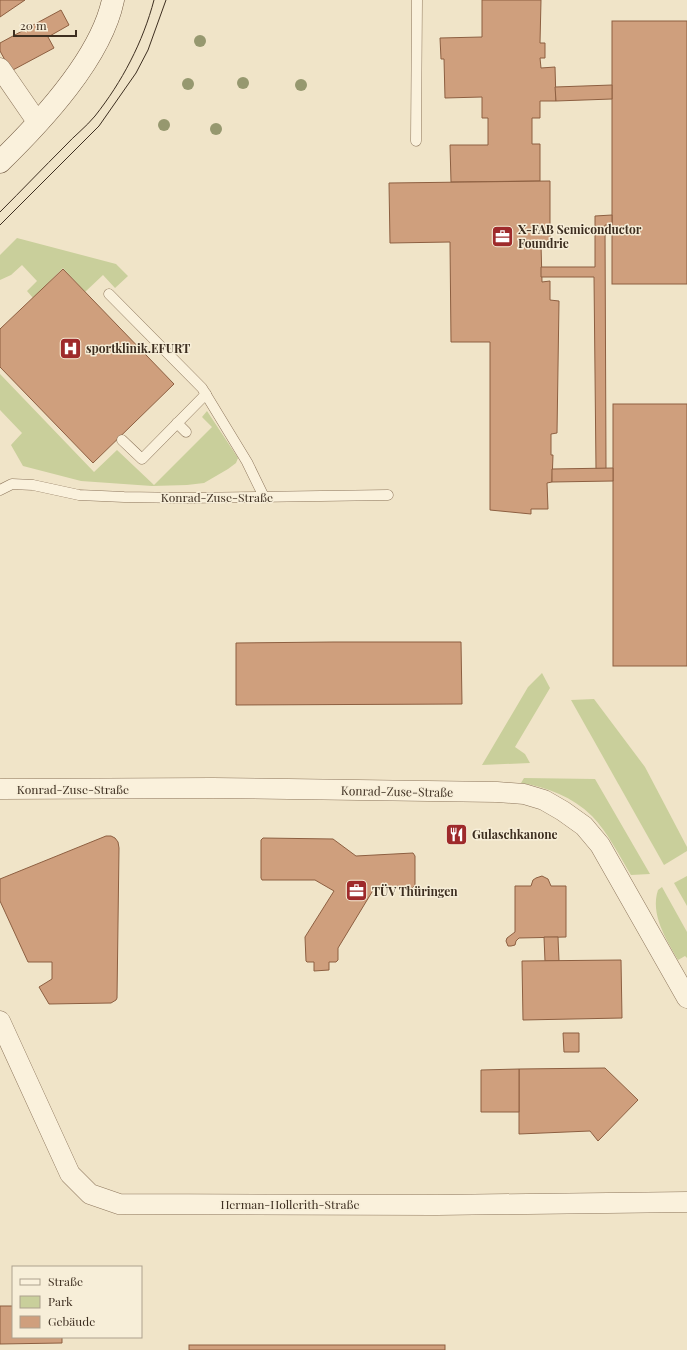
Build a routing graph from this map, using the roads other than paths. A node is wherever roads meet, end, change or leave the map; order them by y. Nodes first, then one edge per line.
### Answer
1 (114, 0) edge
2 (417, 0) edge
3 (0, 68) edge
4 (38, 123) junction
5 (416, 141) dead end
6 (0, 162) edge
7 (109, 294) dead end
8 (206, 394) junction
9 (177, 423) junction
10 (186, 432) dead end
11 (122, 440) dead end
12 (0, 490) edge
13 (388, 495) dead end
14 (264, 497) junction
15 (4, 789) edge
16 (687, 998) edge
17 (0, 1021) edge
18 (687, 1202) edge

1 - 4 main road
2 - 5 lane
3 - 4 street
4 - 6 main road
7 - 8 lane
8 - 9 lane
8 - 14 lane
9 - 10 lane
9 - 11 lane
12 - 14 lane, Konrad-Zuse-Straße
13 - 14 lane, Konrad-Zuse-Straße
15 - 16 street, Konrad-Zuse-Straße
17 - 18 street, Herman-Hollerith-Straße

